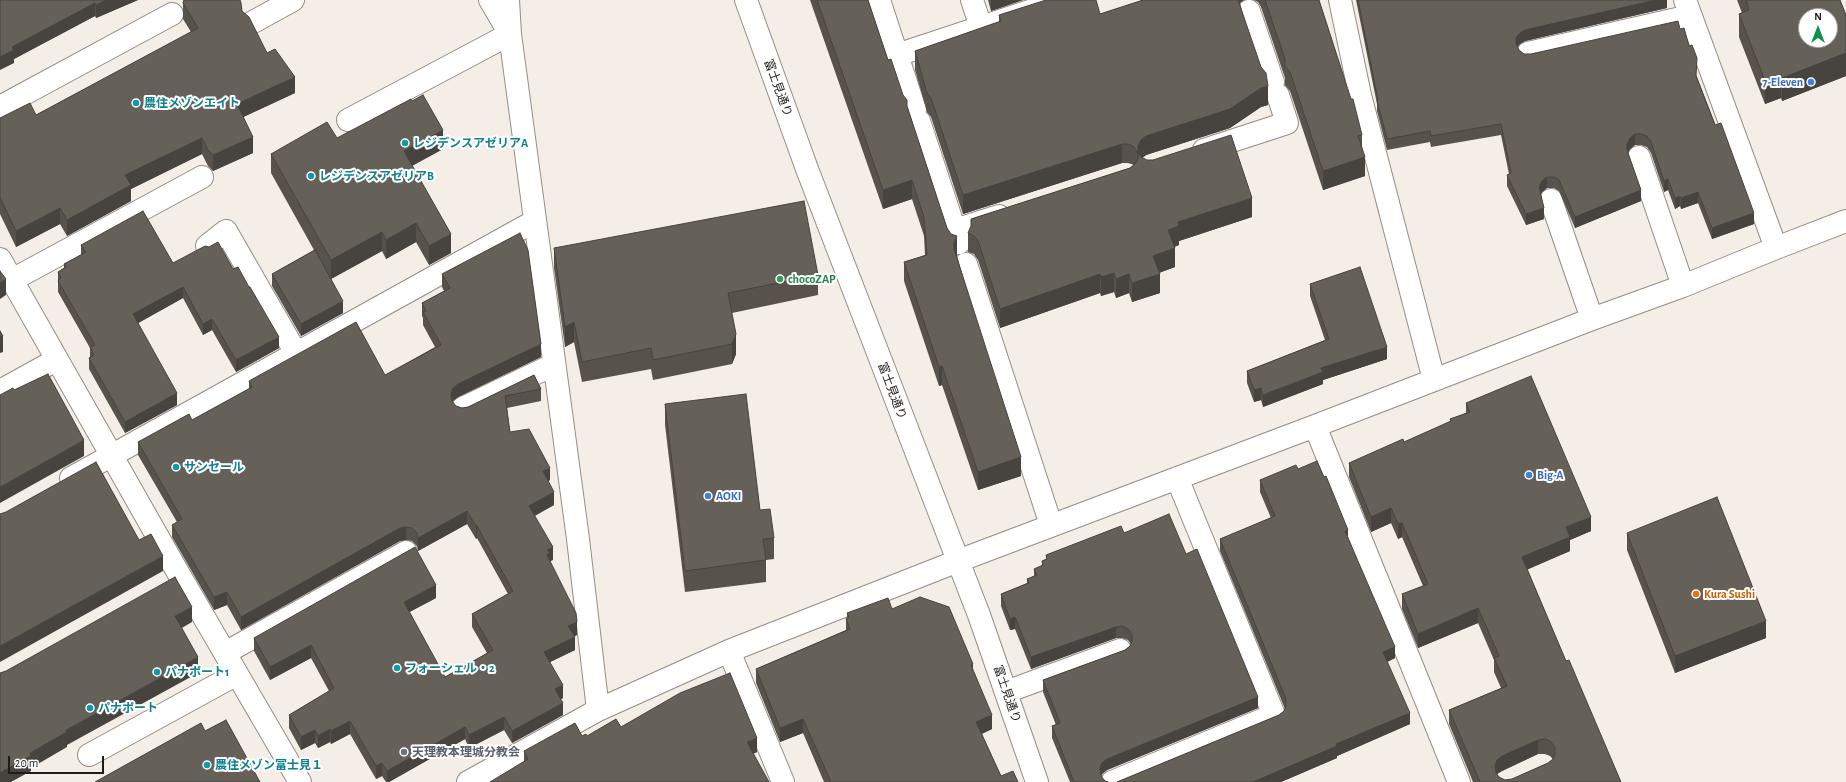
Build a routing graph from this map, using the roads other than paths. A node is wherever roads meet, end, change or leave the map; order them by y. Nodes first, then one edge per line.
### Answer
1 (293, 0) edge
2 (490, 0) edge
3 (508, 0) edge
4 (746, 0) edge
5 (879, 0) edge
6 (972, 0) edge
7 (1063, 0) edge
8 (1340, 0) edge
9 (1688, 8) edge
10 (1249, 11) dead end
11 (172, 14) dead end
12 (253, 22) edge
13 (981, 27) junction
14 (510, 34) junction
15 (1528, 53) edge
16 (897, 56) junction
17 (0, 107) edge
18 (348, 120) dead end
19 (1186, 156) edge
20 (1639, 157) dead end
21 (202, 177) dead end
22 (1551, 200) dead end
23 (1014, 211) edge
24 (535, 221) junction
25 (1846, 221) edge
26 (207, 246) edge
27 (960, 246) junction
28 (1776, 248) junction
29 (0, 259) edge
30 (12, 280) junction
31 (1683, 286) junction
32 (1592, 319) junction
33 (296, 353) junction
34 (56, 360) junction
35 (553, 365) junction
36 (1434, 380) junction
37 (0, 391) edge
38 (463, 408) edge
39 (1315, 426) junction
40 (112, 456) junction
41 (1177, 478) junction
42 (56, 486) edge
43 (1051, 525) junction
44 (406, 552) edge
45 (958, 561) junction
46 (1120, 650) edge
47 (728, 651) junction
48 (225, 653) junction
49 (237, 674) junction
50 (1006, 692) junction
51 (598, 710) junction
52 (89, 755) dead end
53 (300, 782) edge
54 (468, 782) edge
55 (782, 782) edge
56 (1037, 782) edge
57 (1112, 782) edge
58 (1459, 782) edge

1 - 12 street
2 - 14 street
3 - 14 street
4 - 45 street, 富士見通り
5 - 16 street
6 - 13 street
7 - 13 street
8 - 36 street
9 - 15 street
9 - 28 street
10 - 19 street
11 - 17 street
13 - 16 street
14 - 18 street
14 - 24 street
16 - 27 street
20 - 31 street
21 - 30 street
22 - 32 street
23 - 27 street
24 - 33 street
24 - 35 street
25 - 28 street
26 - 33 street
27 - 43 street
28 - 31 street
29 - 30 street
30 - 34 street
31 - 32 street
32 - 36 street
33 - 40 street
34 - 37 street
34 - 40 street
35 - 38 street
35 - 51 street
36 - 39 street
39 - 41 street
39 - 58 street
40 - 42 street
40 - 48 street
41 - 43 street
41 - 57 street
43 - 45 street
44 - 48 street
45 - 47 street
45 - 50 street, 富士見通り
46 - 50 street
47 - 51 street
47 - 55 street
48 - 49 street
49 - 52 street
49 - 53 street
50 - 56 street, 富士見通り
51 - 54 street

